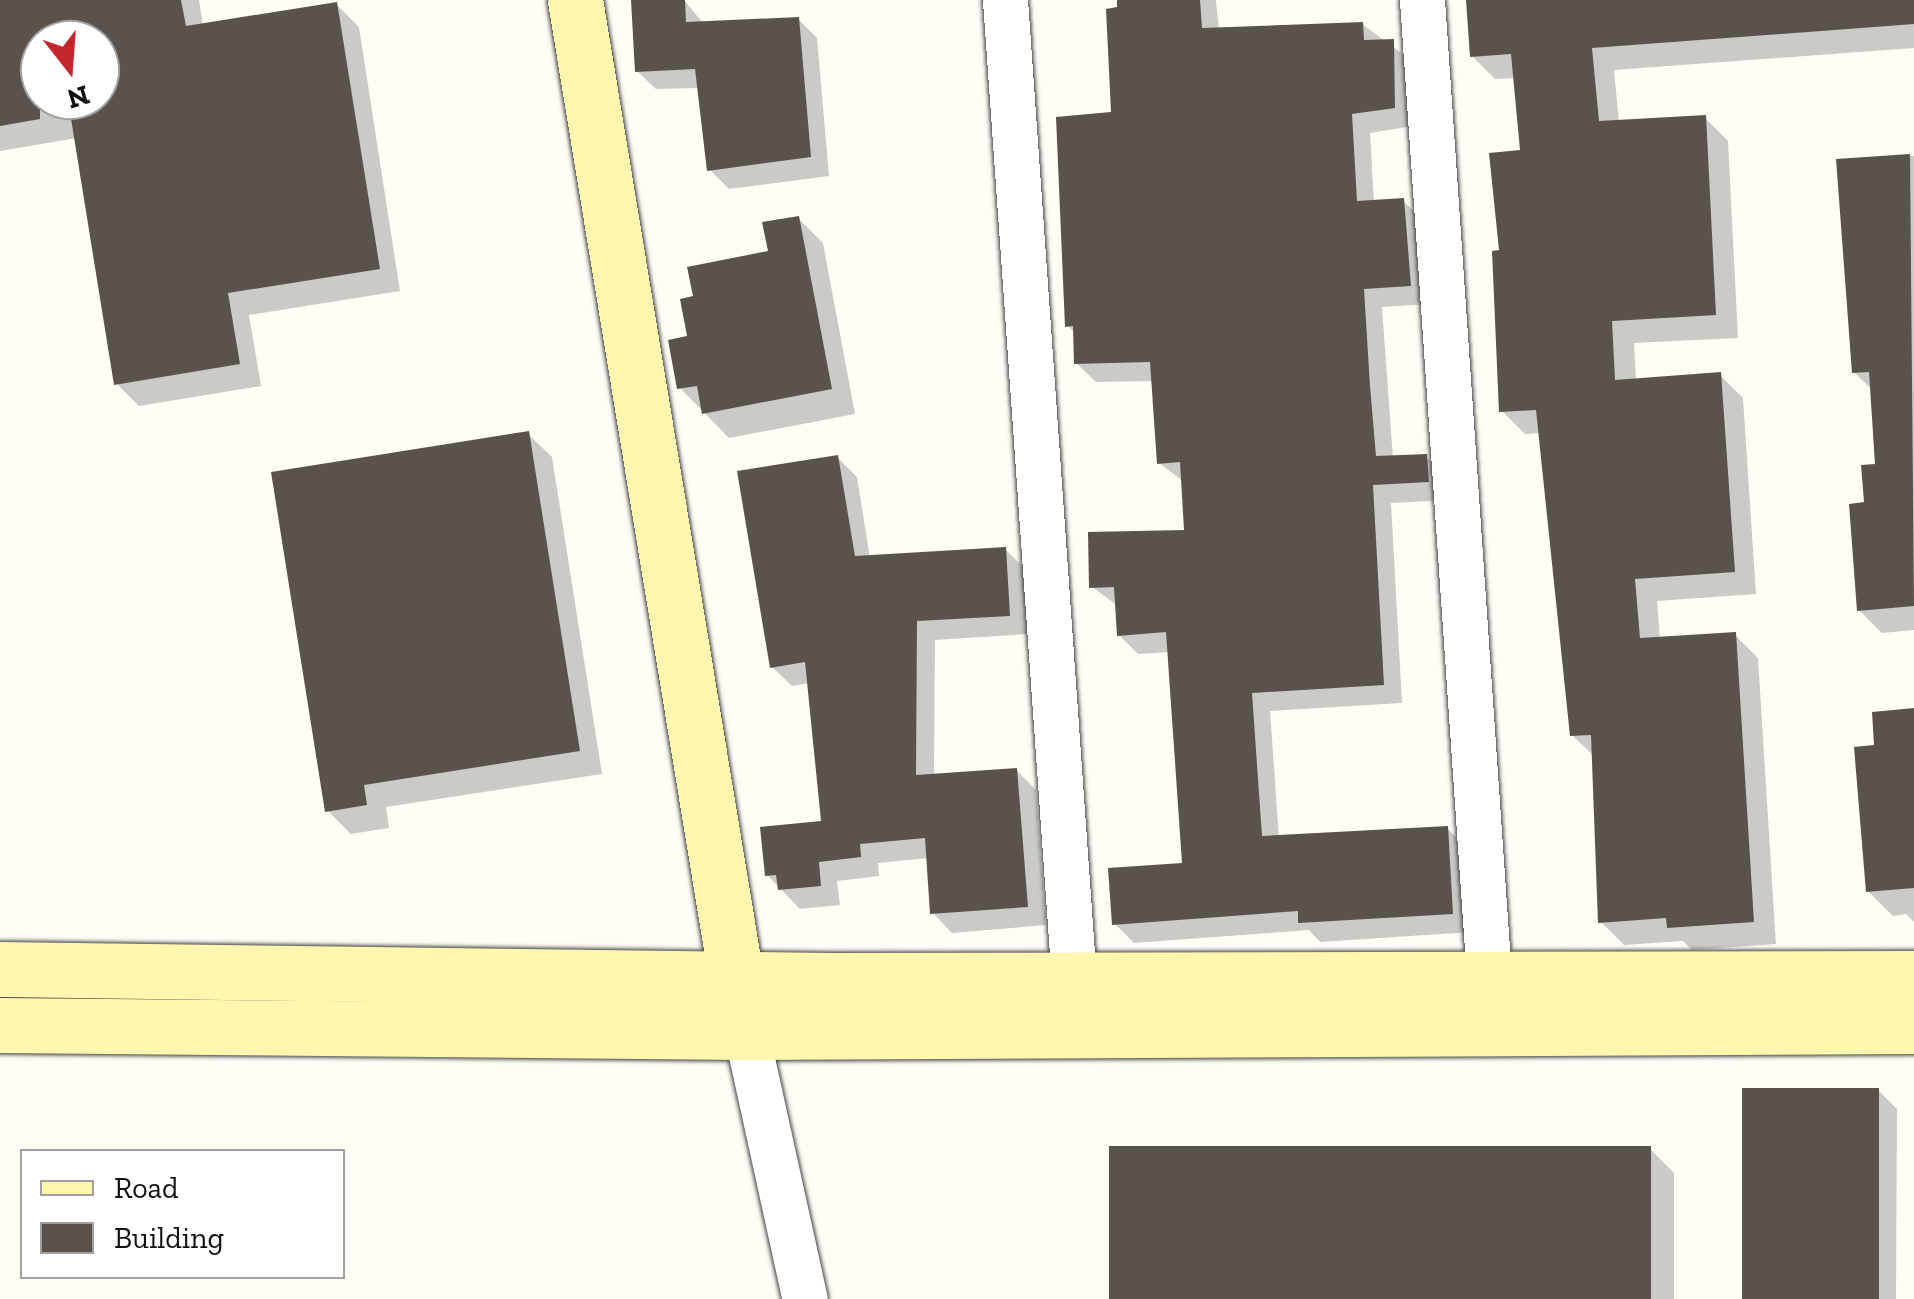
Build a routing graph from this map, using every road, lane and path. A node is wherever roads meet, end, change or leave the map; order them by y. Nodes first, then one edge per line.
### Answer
1 (574, 0) edge
2 (1006, 0) edge
3 (1422, 0) edge
4 (0, 969) edge
5 (736, 978) junction
6 (1490, 978) junction
7 (1914, 978) edge
8 (1074, 981) junction
9 (0, 1025) edge
10 (1914, 1026) edge
11 (743, 1032) junction
12 (805, 1299) edge

1 - 5 street
2 - 8 street
3 - 6 street
4 - 5 street
5 - 8 street
5 - 11 street
6 - 7 street
6 - 8 street
9 - 11 street
10 - 11 street
11 - 12 street

